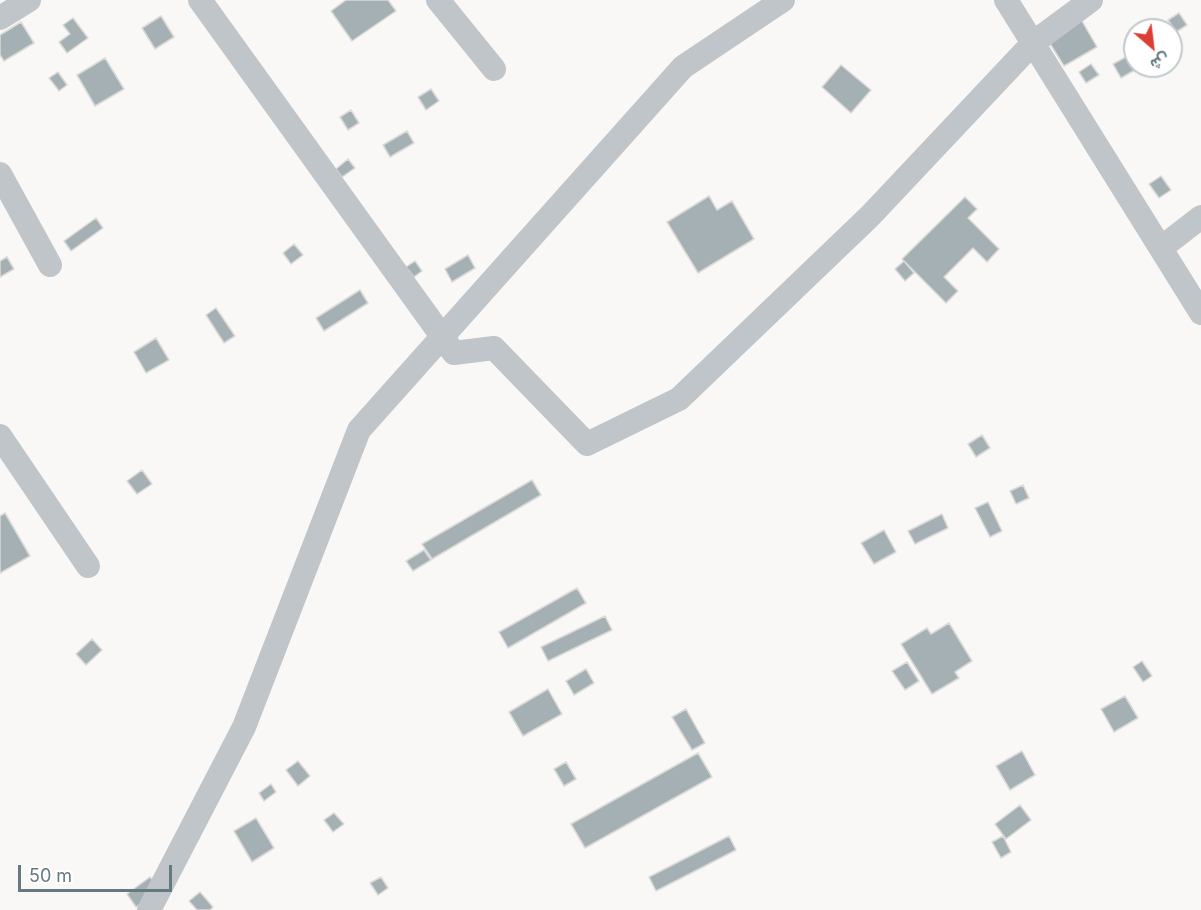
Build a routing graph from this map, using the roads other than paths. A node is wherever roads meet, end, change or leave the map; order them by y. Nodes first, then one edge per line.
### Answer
1 (29, 0) edge
2 (200, 0) edge
3 (438, 0) edge
4 (783, 0) edge
5 (1006, 0) edge
6 (1091, 0) edge
7 (0, 18) edge
8 (1033, 43) junction
9 (494, 69) dead end
10 (0, 174) edge
11 (1201, 217) edge
12 (1161, 248) junction
13 (50, 265) dead end
14 (1201, 313) edge
15 (443, 336) junction
16 (0, 436) edge
17 (88, 566) dead end
18 (149, 910) edge

1 - 7 street
2 - 15 street
3 - 9 street
4 - 15 street
5 - 8 street
6 - 8 street
8 - 12 street
8 - 15 street
10 - 13 street
11 - 12 street
12 - 14 street
15 - 18 street
16 - 17 street

